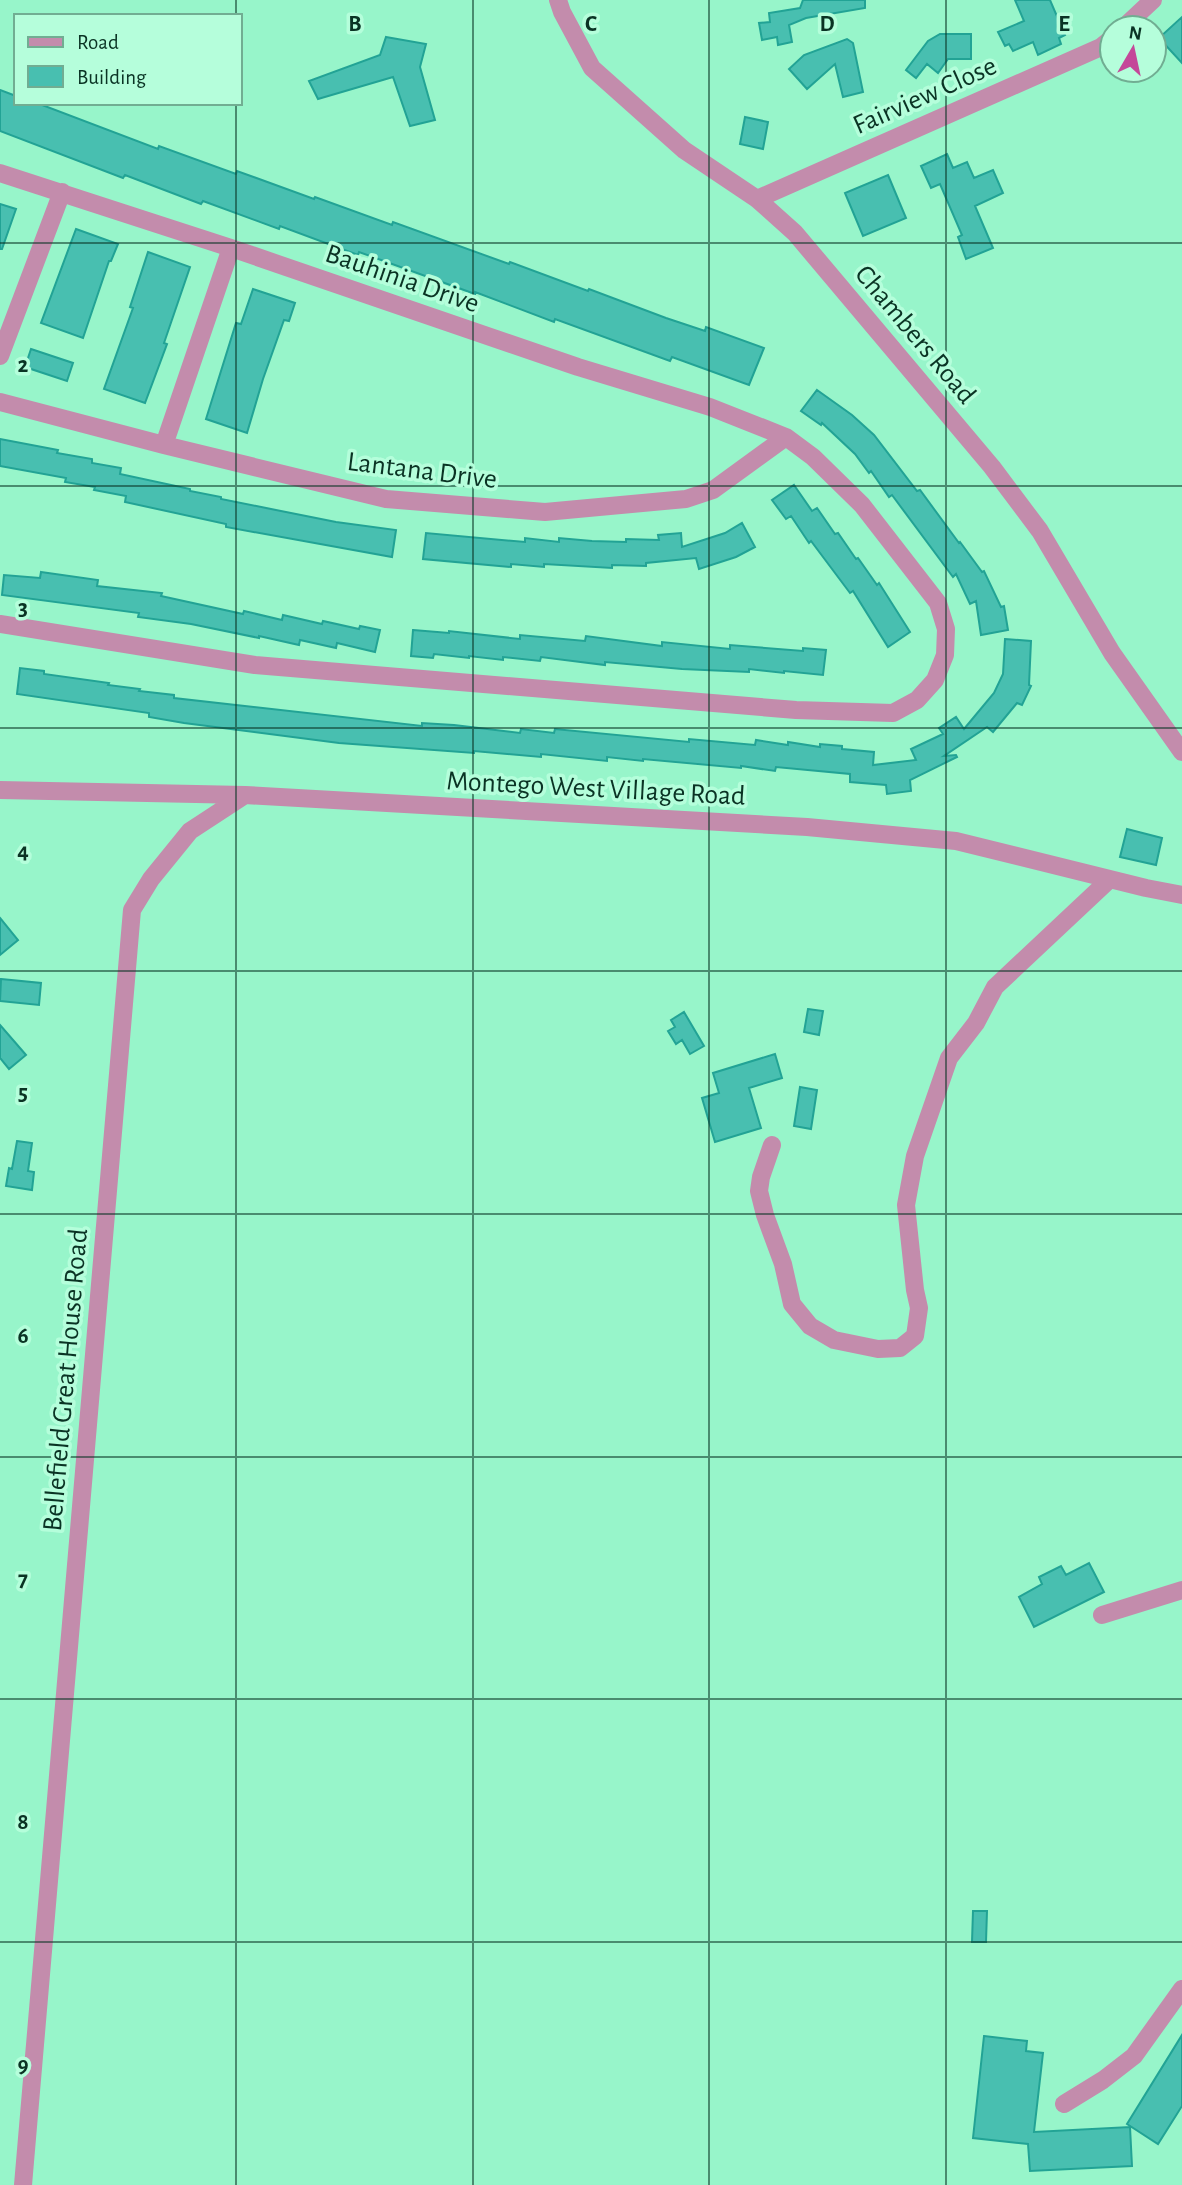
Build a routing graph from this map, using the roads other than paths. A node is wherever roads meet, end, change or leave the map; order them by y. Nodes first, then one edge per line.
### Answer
1 (558, 0) edge
2 (1153, 0) edge
3 (1138, 14) edge
4 (1098, 48) edge
5 (0, 173) edge
6 (62, 192) junction
7 (757, 199) junction
8 (231, 248) junction
9 (0, 356) edge
10 (0, 402) edge
11 (786, 437) junction
12 (164, 445) junction
13 (0, 624) edge
14 (1182, 752) edge
15 (0, 790) edge
16 (244, 795) junction
17 (1110, 879) junction
18 (1182, 895) edge
19 (772, 1145) dead end
20 (1182, 1591) edge
21 (1102, 1615) dead end
22 (1182, 1989) edge
23 (1065, 2104) dead end
24 (23, 2185) edge

1 - 7 street, Chambers Road
2 - 3 street
4 - 7 street, Fairview Close
5 - 6 street, Bauhinia Drive
6 - 8 street, Bauhinia Drive
6 - 9 street
7 - 14 street, Chambers Road
8 - 11 street, Bauhinia Drive
8 - 12 street
10 - 12 street, Lantana Drive
11 - 12 street, Lantana Drive
11 - 13 street, Bauhinia Drive
15 - 16 street, Montego West Village Road
16 - 17 street, Montego West Village Road
16 - 24 street, Bellefield Great House Road
17 - 18 street, Montego West Village Road
17 - 19 street
20 - 21 street
22 - 23 street

